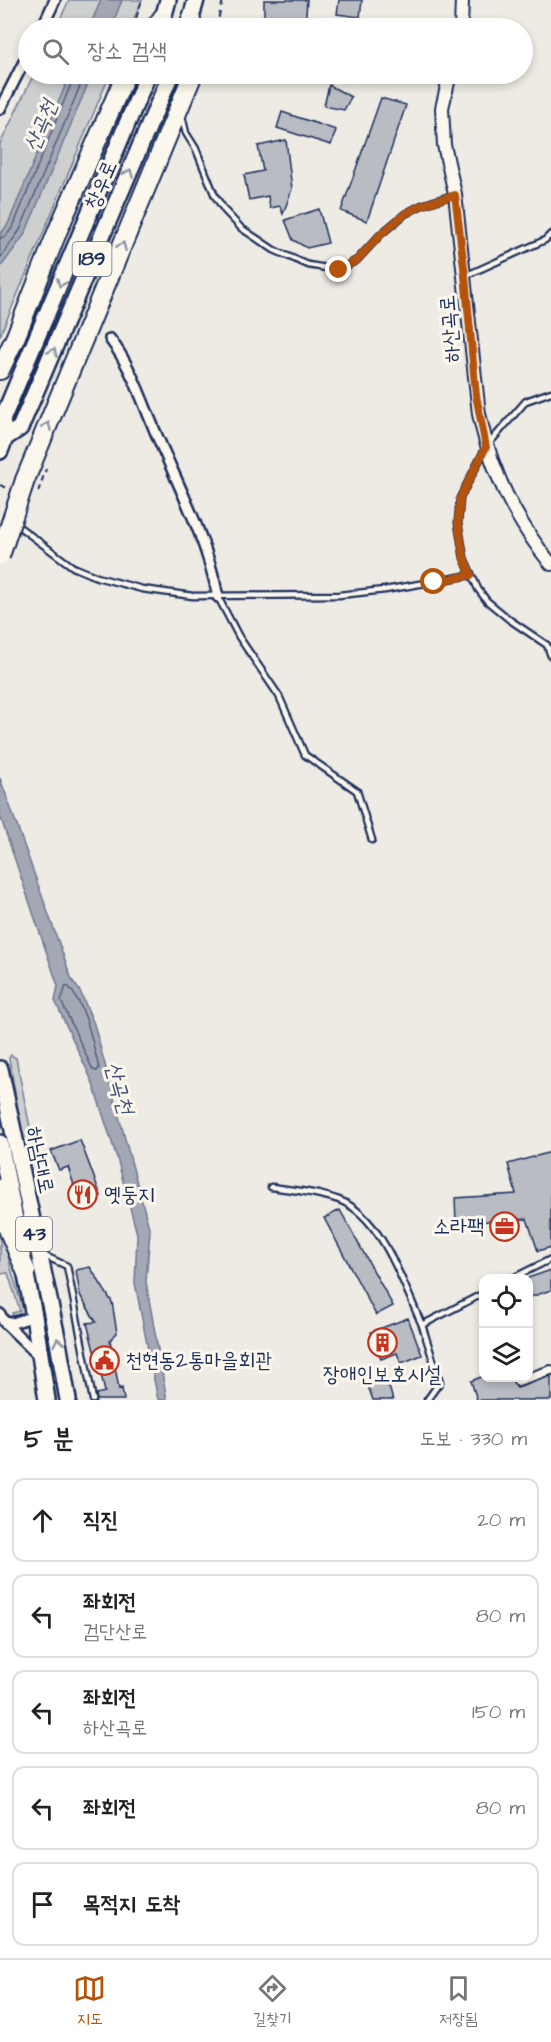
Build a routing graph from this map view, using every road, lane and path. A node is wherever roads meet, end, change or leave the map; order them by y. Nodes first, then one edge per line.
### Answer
1 (54, 0) edge
2 (142, 0) edge
3 (196, 0) edge
4 (223, 0) edge
5 (462, 0) edge
6 (46, 18) edge
7 (136, 18) edge
8 (192, 18) edge
9 (218, 18) edge
10 (461, 18) edge
11 (18, 74) edge
12 (122, 84) edge
13 (144, 84) edge
14 (167, 84) edge
15 (189, 84) edge
16 (448, 84) edge
17 (180, 107) junction
18 (0, 109) edge
19 (455, 195) junction
20 (551, 234) edge
21 (465, 276) junction
22 (110, 339) dead end
23 (0, 370) edge
24 (551, 392) edge
25 (3, 445) edge
26 (486, 447) junction
27 (6, 517) dead end
28 (0, 556) edge
29 (551, 564) edge
30 (471, 575) junction
31 (218, 597) junction
32 (549, 644) edge
33 (551, 656) edge
34 (372, 840) dead end
35 (0, 1069) edge
36 (0, 1143) edge
37 (271, 1187) dead end
38 (0, 1189) edge
39 (38, 1252) junction
40 (551, 1259) edge
41 (26, 1271) junction
42 (521, 1274) edge
43 (479, 1295) edge
44 (34, 1316) junction
45 (2, 1318) edge
46 (422, 1324) junction
47 (41, 1358) junction
48 (551, 1370) edge
49 (533, 1376) edge
50 (47, 1400) edge
51 (68, 1400) edge
52 (93, 1400) edge
53 (427, 1400) edge

1 - 6 street
2 - 7 path
3 - 8 main road
4 - 9 path
5 - 10 street
11 - 18 street
12 - 23 highway
13 -> 25 main road, 창우로 / 189
25 -> 14 main road, 창우로 / 189
15 - 17 highway
16 - 19 street, 하산곡로
17 - 19 lane
28 -> 17 highway, bridge
19 - 21 street, 하산곡로
20 - 21 lane
21 - 26 street, 하산곡로
22 - 31 street
24 - 26 lane
26 - 29 street, 하산곡로
26 - 30 lane
27 - 31 lane
30 - 31 lane
30 - 32 lane
31 - 34 lane
32 - 33 lane
35 - 39 main road, 하남대로 / 43
36 - 41 main road, 하남대로 / 43
37 - 46 lane
38 - 41 highway
51 -> 39 main road, 하남대로 / 43
39 - 52 lane
40 - 42 lane
41 - 44 main road, 하남대로 / 43
43 - 46 lane
44 - 45 street
44 - 47 main road, 하남대로 / 43
45 - 47 street
46 - 53 lane
47 - 50 main road, 하남대로 / 43
48 - 49 street

